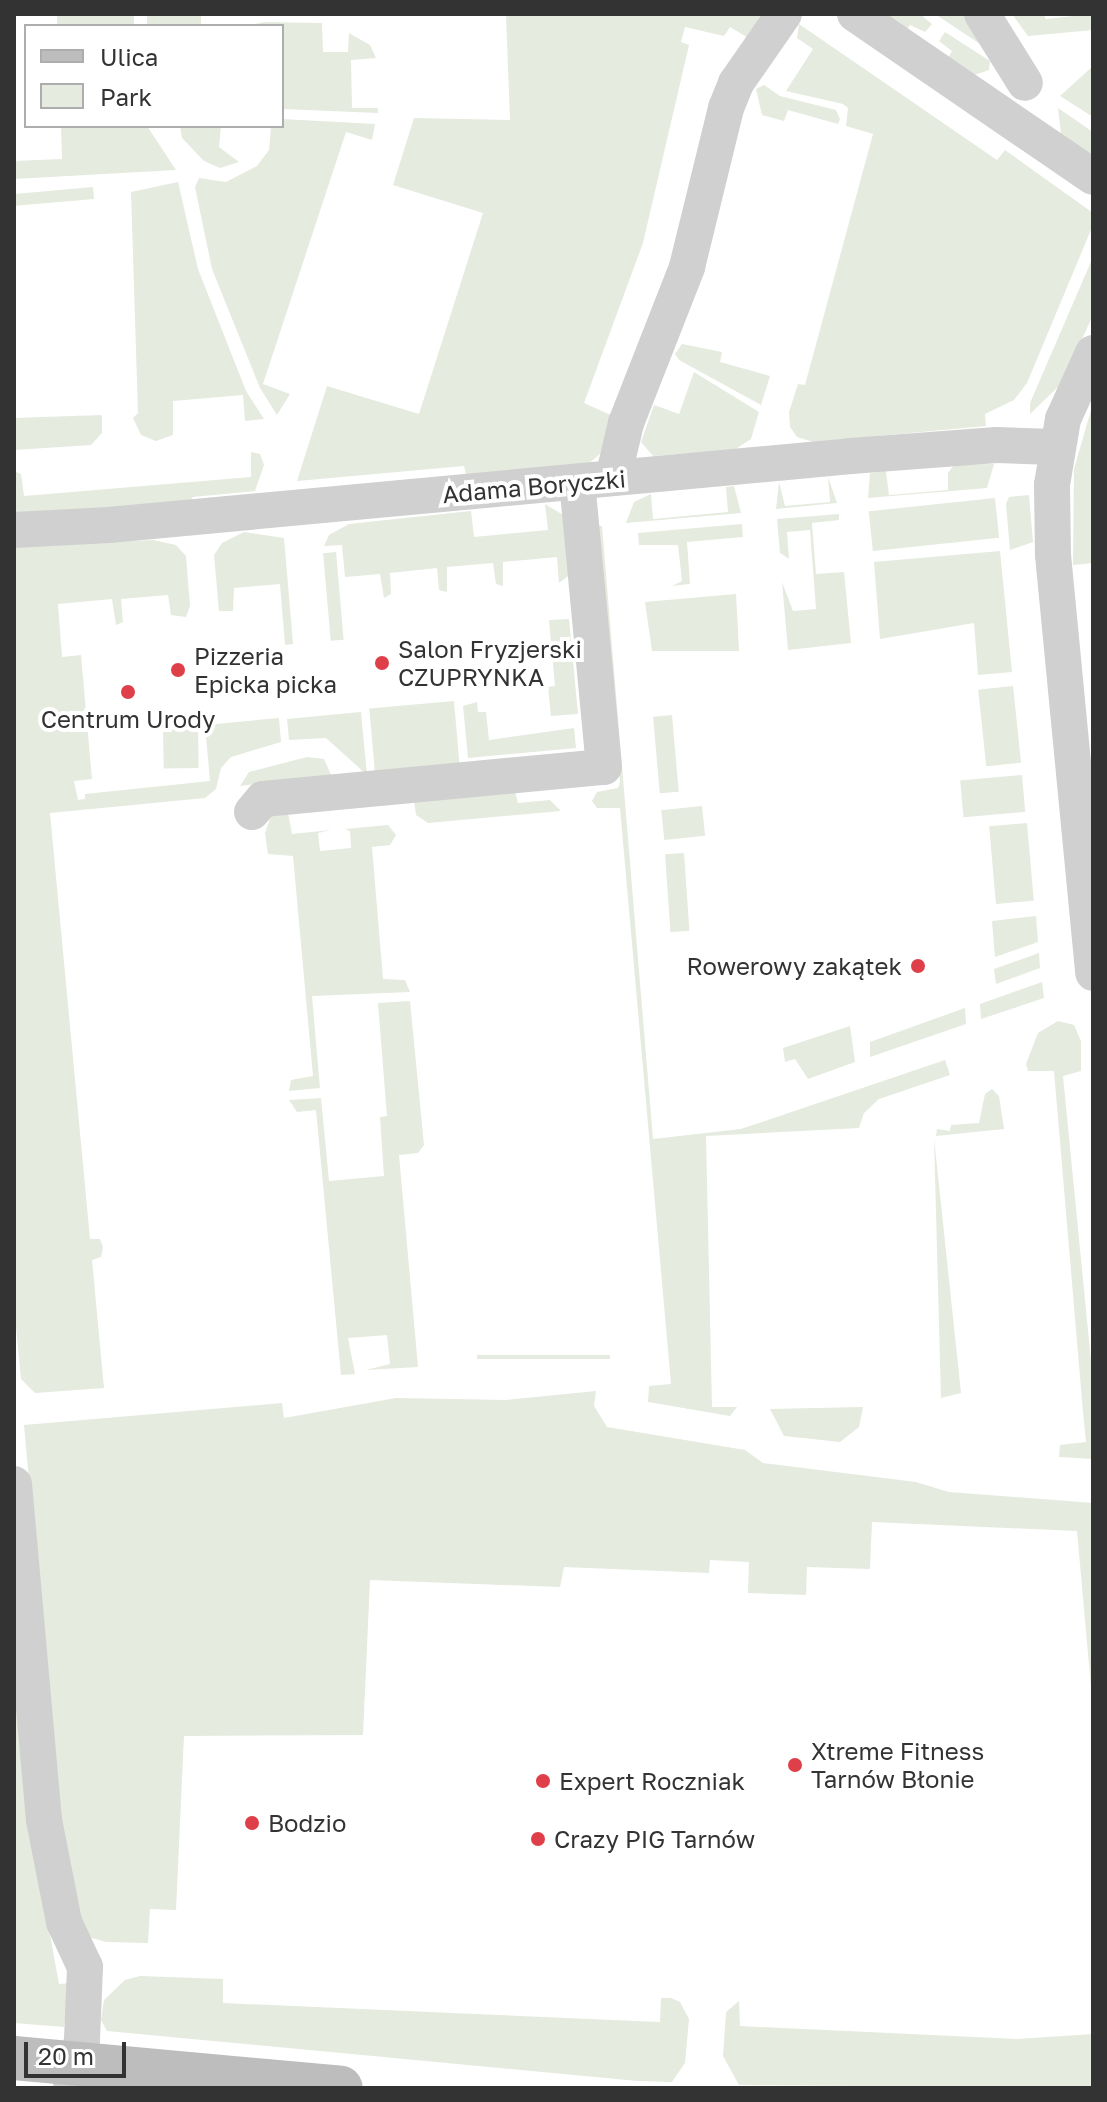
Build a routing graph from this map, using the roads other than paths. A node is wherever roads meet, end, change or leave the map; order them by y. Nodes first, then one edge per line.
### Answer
1 (784, 14) edge
2 (855, 14) edge
3 (982, 14) edge
4 (1025, 83) dead end
5 (1093, 177) edge
6 (1093, 353) edge
7 (1055, 447) junction
8 (613, 478) junction
9 (577, 482) junction
10 (14, 530) edge
11 (252, 812) dead end
12 (1093, 973) edge
13 (14, 1484) edge
14 (14, 2058) edge
15 (74, 2076) edge
16 (341, 2088) edge

1 - 8 street
2 - 5 street
3 - 4 street
6 - 7 street
7 - 8 street, Adama Boryczki
7 - 12 street
8 - 9 street, Adama Boryczki
9 - 10 street, Adama Boryczki
9 - 11 street
13 - 15 street
14 - 15 main road
15 - 16 main road

